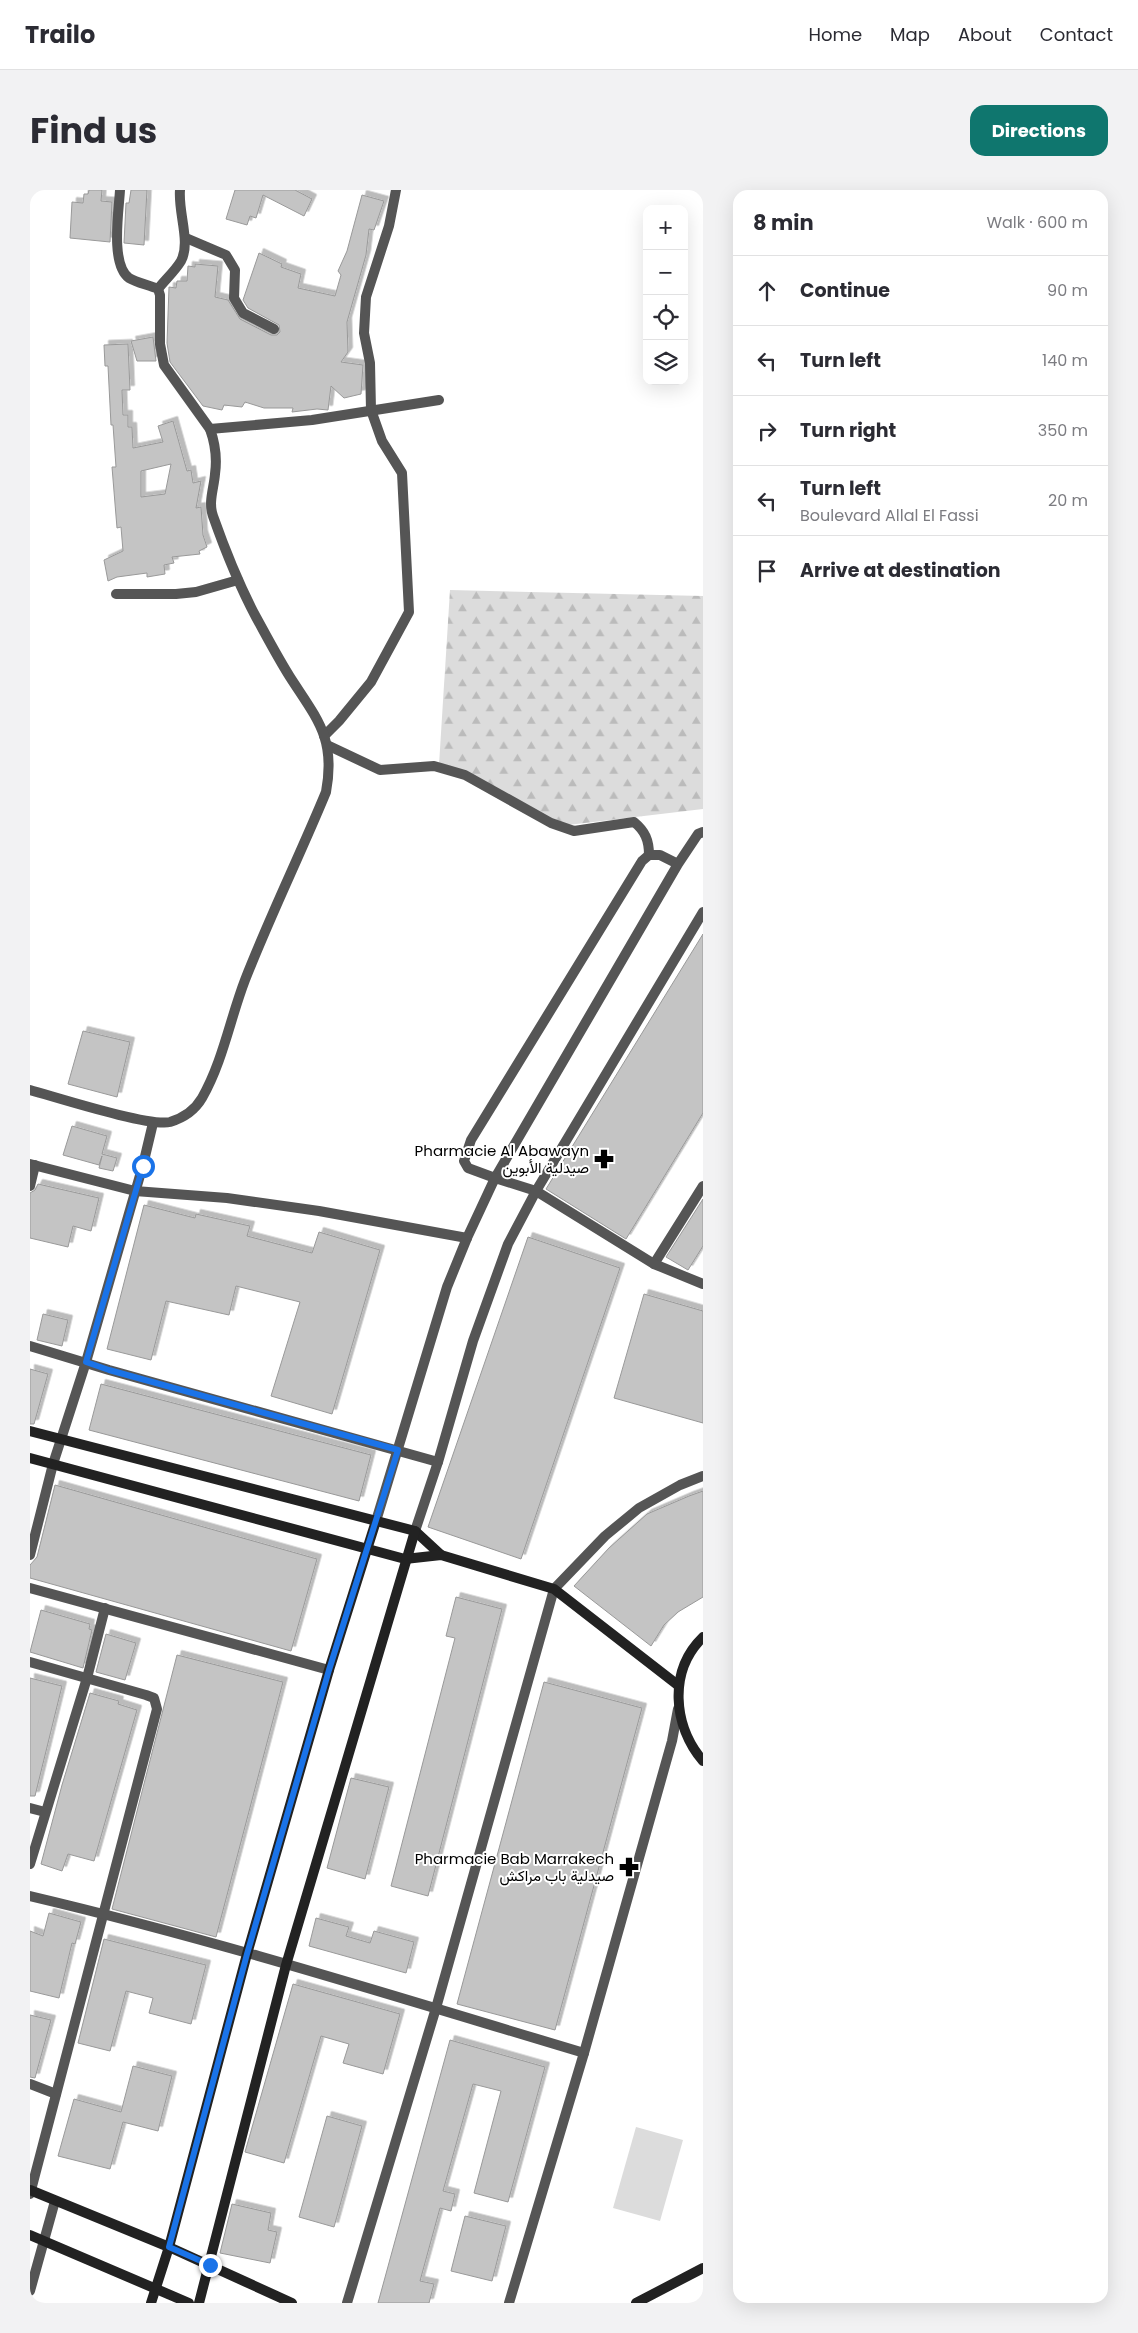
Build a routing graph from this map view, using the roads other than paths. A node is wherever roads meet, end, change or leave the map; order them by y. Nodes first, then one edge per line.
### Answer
1 (120, 190) edge
2 (180, 190) edge
3 (396, 190) edge
4 (186, 238) junction
5 (158, 289) junction
6 (274, 329) dead end
7 (438, 400) dead end
8 (371, 410) junction
9 (210, 429) junction
10 (238, 580) junction
11 (116, 594) dead end
12 (325, 740) junction
13 (703, 832) edge
14 (649, 855) junction
15 (678, 864) junction
16 (703, 912) edge
17 (30, 1090) edge
18 (153, 1123) junction
19 (33, 1165) edge
20 (495, 1178) junction
21 (30, 1186) edge
22 (703, 1186) edge
23 (135, 1191) junction
24 (536, 1191) junction
25 (467, 1238) junction
26 (654, 1264) junction
27 (703, 1284) edge
28 (30, 1346) edge
29 (86, 1362) junction
30 (30, 1432) edge
31 (62, 1440) junction
32 (398, 1450) junction
33 (30, 1458) edge
34 (438, 1462) junction
35 (53, 1464) junction
36 (703, 1476) edge
37 (376, 1521) junction
38 (415, 1531) junction
39 (32, 1541) edge
40 (368, 1549) junction
41 (30, 1555) edge
42 (441, 1555) junction
43 (405, 1559) junction
44 (30, 1588) edge
45 (554, 1589) junction
46 (105, 1608) junction
47 (703, 1637) edge
48 (30, 1662) edge
49 (329, 1670) junction
50 (87, 1678) junction
51 (678, 1686) junction
52 (678, 1705) junction
53 (703, 1761) edge
54 (30, 1808) edge
55 (45, 1812) junction
56 (30, 1864) edge
57 (30, 1896) edge
58 (105, 1914) junction
59 (247, 1954) junction
60 (286, 1965) junction
61 (436, 2008) junction
62 (584, 2053) junction
63 (30, 2084) edge
64 (56, 2094) junction
65 (30, 2192) edge
66 (55, 2201) junction
67 (30, 2235) edge
68 (44, 2240) junction
69 (169, 2247) junction
70 (210, 2265) junction
71 (703, 2268) edge
72 (156, 2288) junction
73 (30, 2291) edge
74 (151, 2303) edge
75 (189, 2303) edge
76 (199, 2303) edge
77 (292, 2303) edge
78 (347, 2303) edge
79 (510, 2303) edge
80 (636, 2303) edge

1 - 5 street
2 - 4 street
3 - 8 street
4 - 5 street
4 - 6 street
5 - 9 street
7 - 8 street
8 - 9 street
8 - 12 street
9 - 10 street
10 - 11 street
10 - 12 street
12 - 14 street
12 - 18 street
13 - 15 street
14 - 15 street
14 - 20 street
15 - 20 street
16 - 24 street
17 - 18 street
18 - 23 street
19 - 21 street
19 - 23 street
20 - 24 street
20 - 25 street
22 - 26 street
23 - 25 street
23 - 29 street
24 - 26 street
24 - 34 street
25 - 32 street
26 - 27 street
28 - 29 street
29 - 31 street
29 - 32 street
30 - 31 street
31 - 35 street
31 - 37 street
32 - 34 street
32 - 37 street
33 - 35 street
34 - 38 street
35 - 39 street
35 - 40 street
36 - 45 street
37 - 38 street
37 - 40 street
38 - 42 street
38 - 43 street
39 - 41 street
40 - 43 street
40 - 49 street
42 - 43 street
42 - 45 street
43 - 60 street
44 - 46 street
45 - 51 street
45 - 61 street
46 - 49 street
46 - 50 street
47 - 51 street
48 - 50 street
49 - 59 street
50 - 55 street
50 - 58 street
51 - 52 street
52 - 53 street
52 - 62 street
54 - 55 street
55 - 56 street
57 - 58 street
58 - 59 street
58 - 64 street
59 - 60 street
59 - 69 street
60 - 61 street
60 - 70 street
61 - 62 street
61 - 78 street
62 - 79 street
63 - 64 street
64 - 65 street
65 - 66 street
66 - 68 street
66 - 69 street
67 - 68 street
68 - 72 street
68 - 73 street
69 - 70 street
69 - 72 street
70 - 76 street
70 - 77 street
71 - 80 street
72 - 74 street
72 - 75 street

